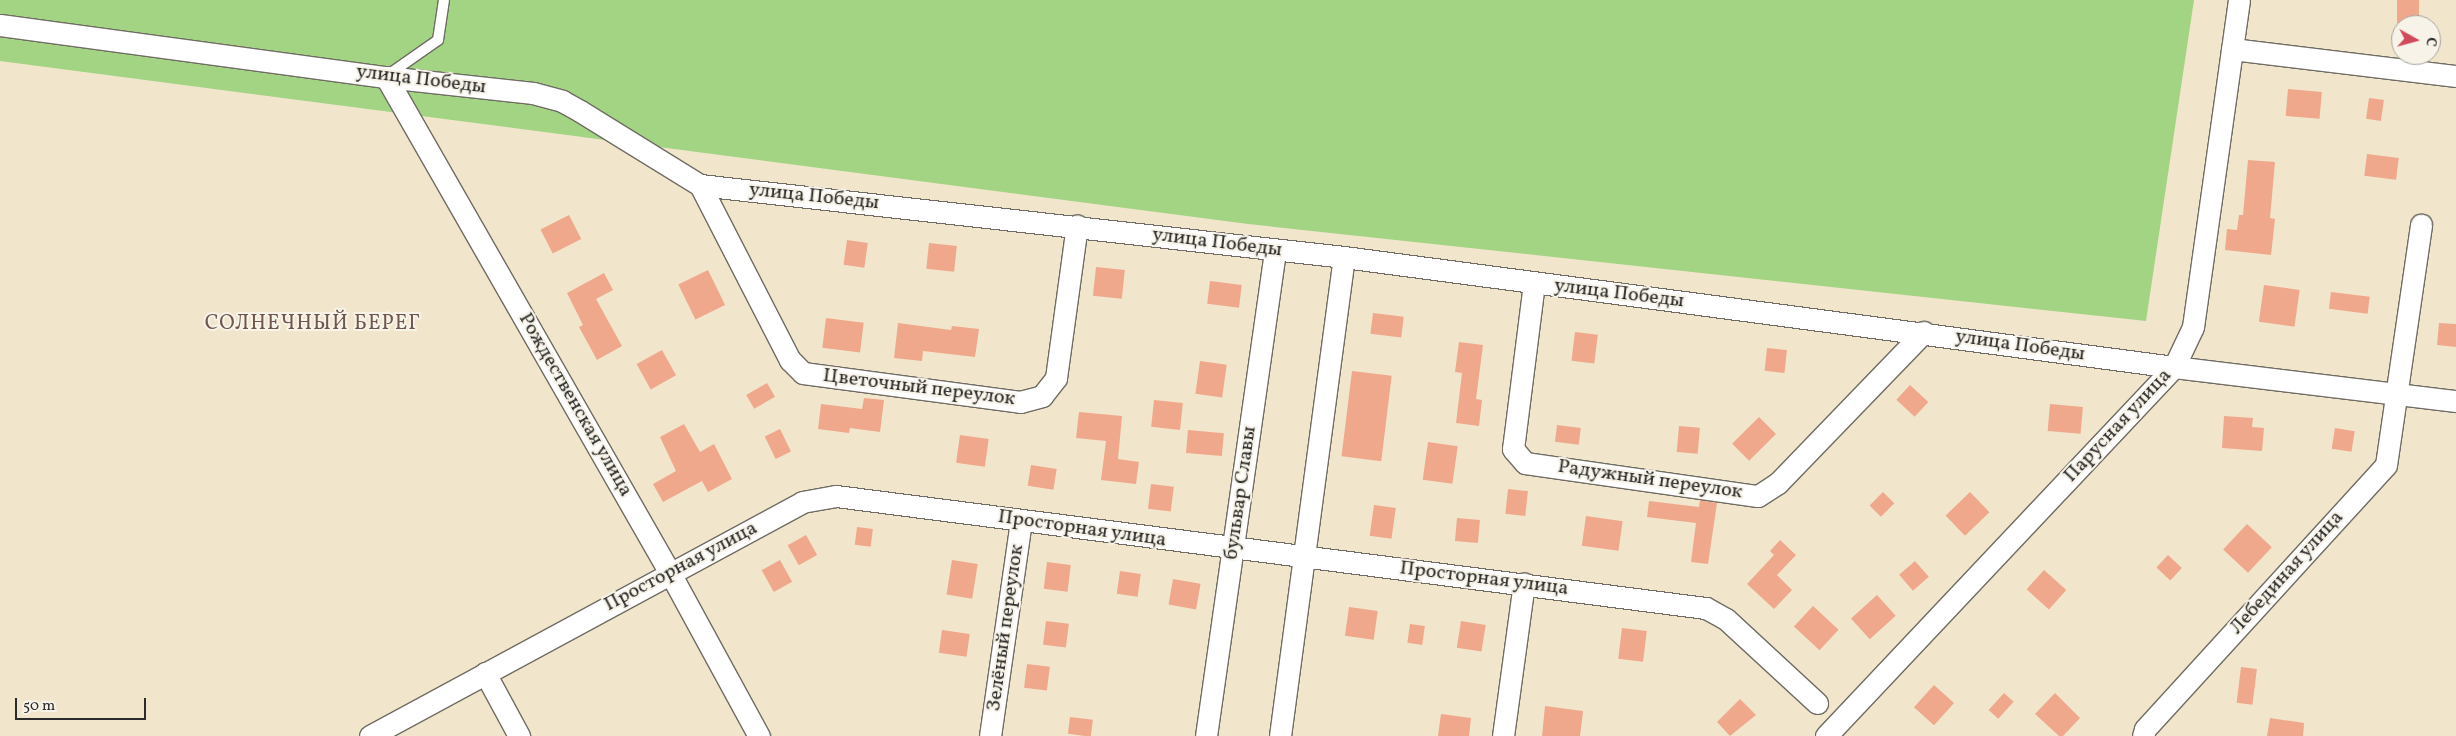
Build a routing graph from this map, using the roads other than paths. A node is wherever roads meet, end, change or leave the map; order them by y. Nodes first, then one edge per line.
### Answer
1 (444, 0) edge
2 (2239, 0) edge
3 (0, 25) edge
4 (2232, 49) junction
5 (2456, 76) edge
6 (386, 77) junction
7 (700, 185) junction
8 (1077, 225) junction
9 (2421, 225) dead end
10 (1275, 250) junction
11 (1344, 257) junction
12 (1534, 283) junction
13 (1924, 332) junction
14 (2174, 367) junction
15 (2396, 393) junction
16 (2456, 401) edge
17 (1021, 520) junction
18 (1233, 549) junction
19 (1305, 558) junction
20 (670, 573) junction
21 (1524, 583) junction
22 (485, 673) junction
23 (1816, 703) dead end
24 (1838, 732) edge
25 (370, 736) edge
26 (519, 736) edge
27 (759, 736) edge
28 (990, 736) edge
29 (1206, 736) edge
30 (1280, 736) edge
31 (1503, 736) edge
32 (2143, 736) edge

1 - 6 lane
2 - 4 street, Парусная улица
3 - 6 street, улица Победы
4 - 5 street
4 - 14 street, Парусная улица
6 - 7 street, улица Победы
6 - 20 street, Рождественская улица
7 - 8 street, улица Победы
7 - 8 street, Цветочный переулок
8 - 10 street, улица Победы
9 - 15 street, Лебединая улица
10 - 11 street, улица Победы
10 - 18 street, бульвар Славы
11 - 12 street, улица Победы
11 - 19 street
12 - 13 street, улица Победы
12 - 13 street, Радужный переулок
13 - 14 street, улица Победы
14 - 15 street, улица Победы
14 - 24 street, Парусная улица
15 - 16 street, улица Победы
15 - 32 street, Лебединая улица
17 - 18 street, Просторная улица
17 - 20 street, Просторная улица
17 - 28 street, Зелёный переулок
18 - 19 street, Просторная улица
18 - 29 street, бульвар Славы
19 - 21 street, Просторная улица
19 - 30 street
20 - 22 street, Просторная улица
20 - 27 street, Рождественская улица
21 - 23 street, Просторная улица
21 - 31 street
22 - 25 street, Просторная улица
22 - 26 street

